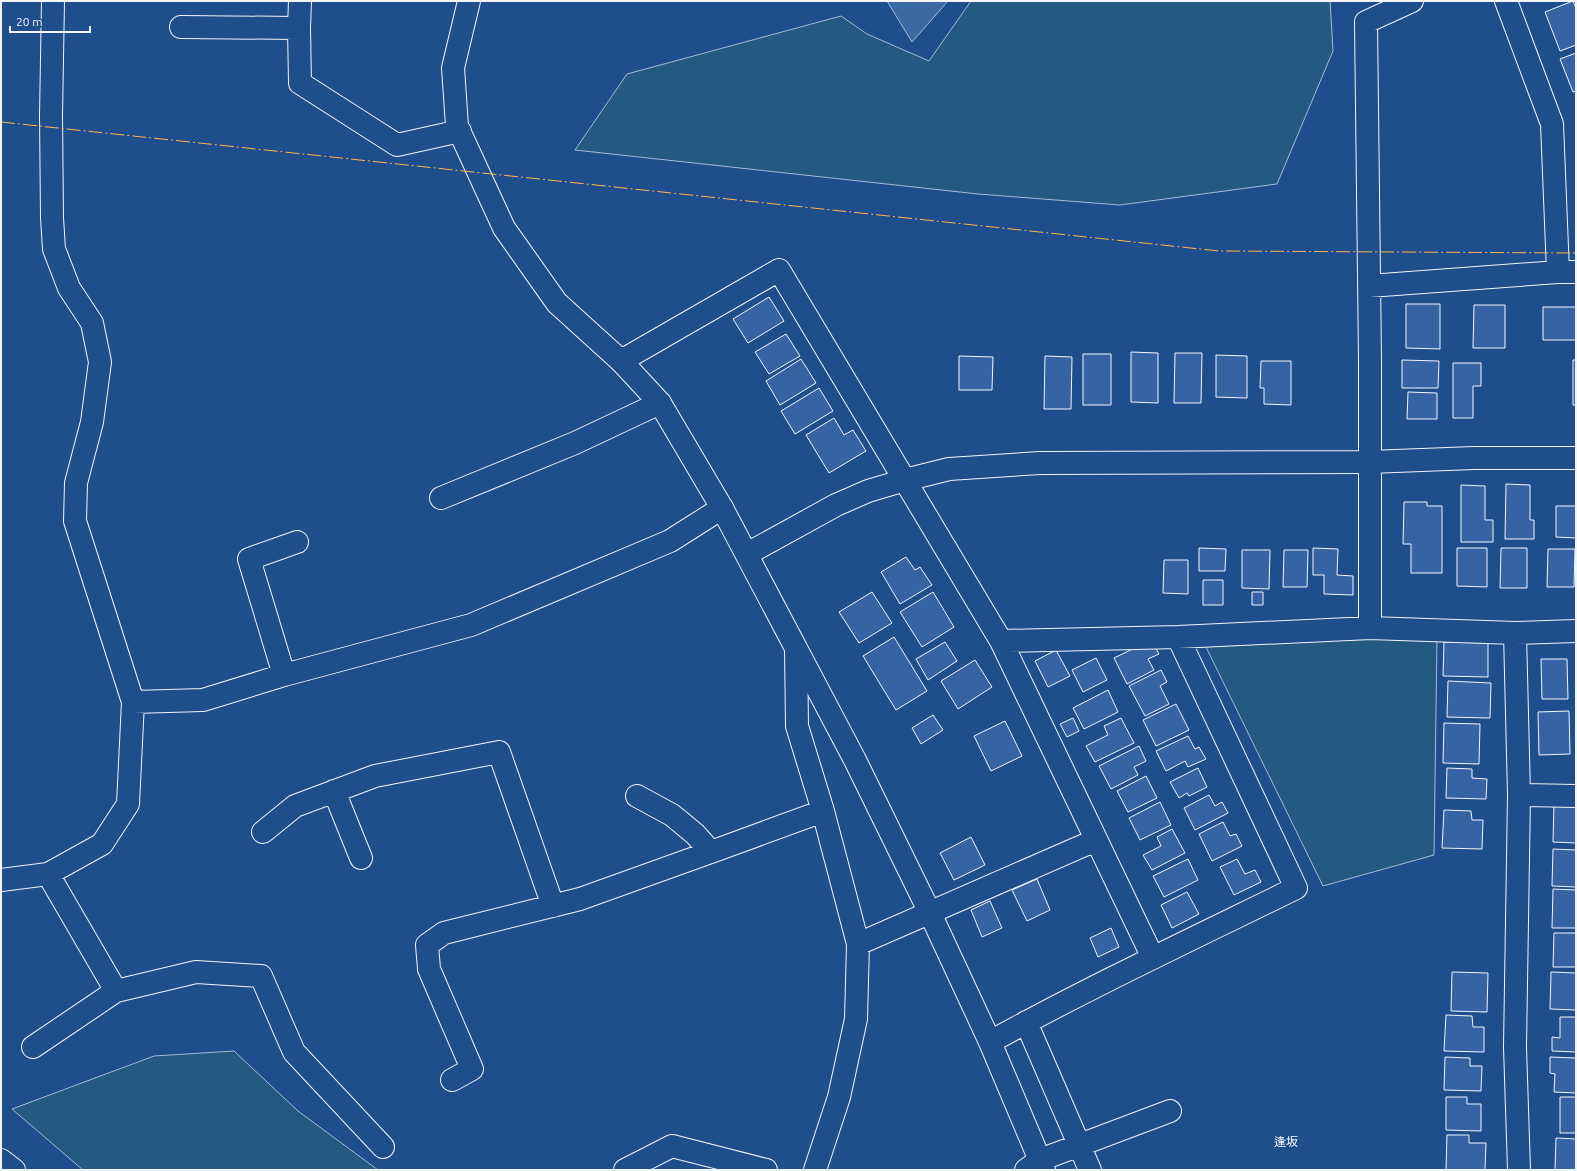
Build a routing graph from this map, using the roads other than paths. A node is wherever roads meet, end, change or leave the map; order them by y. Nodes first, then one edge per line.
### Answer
1 (53, 1) edge
2 (300, 1) edge
3 (469, 1) edge
4 (1412, 1) edge
5 (1506, 1) edge
6 (181, 27) dead end
7 (299, 28) junction
8 (460, 131) junction
9 (1567, 272) edge
10 (1369, 286) junction
11 (620, 361) junction
12 (660, 403) junction
13 (1576, 458) edge
14 (1369, 462) junction
15 (905, 480) junction
16 (441, 498) dead end
17 (722, 508) junction
18 (297, 542) dead end
19 (747, 554) junction
20 (1370, 628) junction
21 (1576, 631) edge
22 (1516, 633) junction
23 (1178, 637) junction
24 (1001, 641) junction
25 (796, 649) junction
26 (284, 675) junction
27 (133, 702) junction
28 (334, 791) junction
29 (1519, 795) junction
30 (637, 796) dead end
31 (1576, 796) edge
32 (823, 811) junction
33 (263, 832) dead end
34 (1096, 840) junction
35 (711, 852) junction
36 (361, 858) dead end
37 (48, 874) junction
38 (1, 880) edge
39 (553, 906) junction
40 (930, 913) junction
41 (858, 944) junction
42 (1152, 958) junction
43 (116, 991) junction
44 (1026, 1022) junction
45 (990, 1042) junction
46 (33, 1047) dead end
47 (452, 1080) dead end
48 (1170, 1111) dead end
49 (1080, 1145) junction
50 (383, 1146) dead end
51 (1, 1160) edge
52 (1037, 1167) edge
53 (757, 1168) edge
54 (14, 1170) edge
55 (625, 1170) edge
56 (815, 1170) edge
57 (1090, 1170) edge
58 (1519, 1170) edge

1 - 27 street
2 - 7 street
3 - 8 street
4 - 10 street
5 - 9 street
6 - 7 street
7 - 8 street
8 - 11 street
9 - 10 street
10 - 14 street
11 - 12 street
11 - 15 street
12 - 16 street
12 - 17 street
13 - 14 street
14 - 15 street
14 - 20 street
15 - 19 street
15 - 24 street
17 - 19 street
17 - 26 street
18 - 26 street
19 - 25 street
20 - 22 street
20 - 23 street
21 - 22 street
22 - 29 street
23 - 24 street
23 - 42 street
24 - 34 street
25 - 32 street
25 - 40 street
26 - 27 street
27 - 37 street
28 - 33 street
28 - 36 street
28 - 39 street
29 - 31 street
29 - 58 street
30 - 35 street
32 - 35 street
32 - 41 street
34 - 40 street
34 - 42 street
35 - 39 street
37 - 38 street
37 - 43 street
39 - 47 street
40 - 41 street
40 - 45 street
41 - 56 street
42 - 44 street
43 - 46 street
43 - 50 street
44 - 45 street
44 - 49 street
45 - 52 street
48 - 49 street
49 - 52 street
49 - 57 street
51 - 54 street
53 - 55 street

